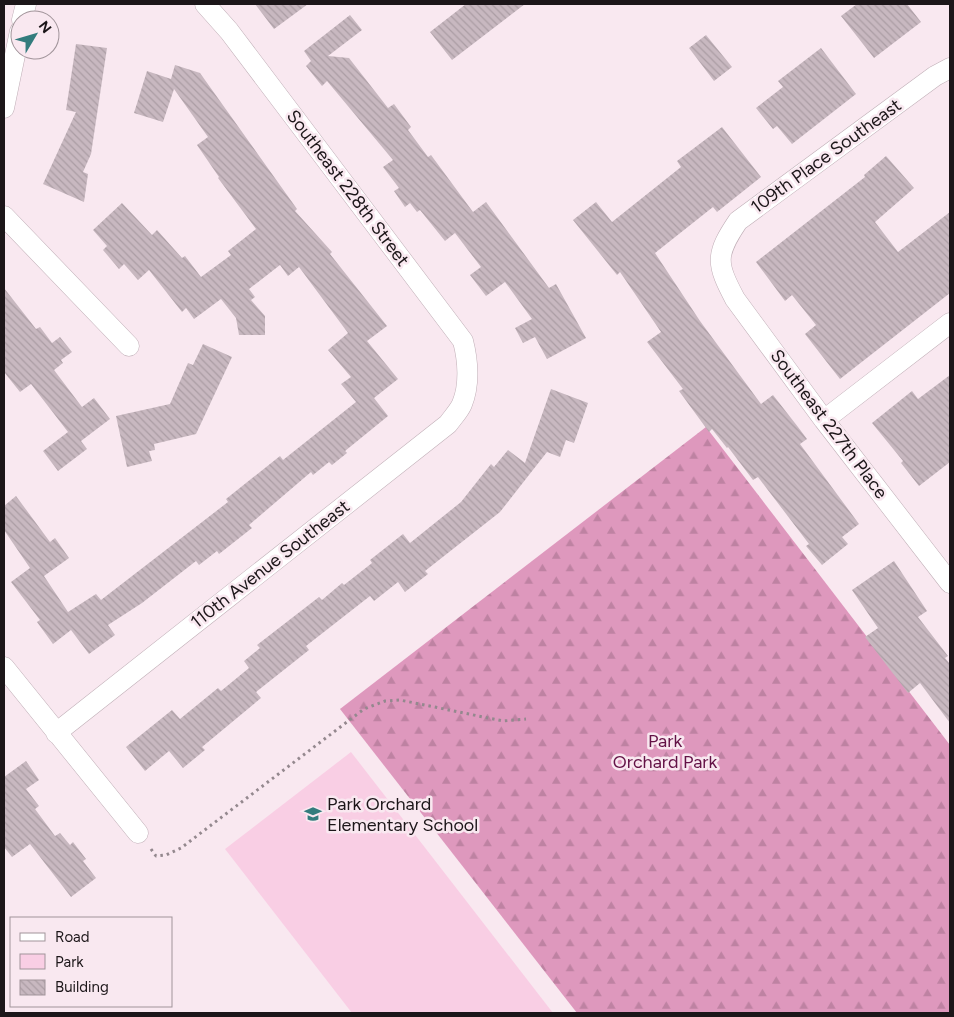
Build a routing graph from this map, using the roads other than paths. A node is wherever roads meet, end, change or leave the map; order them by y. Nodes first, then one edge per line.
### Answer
1 (205, 4) edge
2 (14, 60) edge
3 (950, 68) edge
4 (4, 108) edge
5 (4, 216) edge
6 (719, 259) joint
7 (950, 323) edge
8 (129, 346) dead end
9 (467, 382) joint
10 (824, 420) junction
11 (950, 583) edge
12 (4, 666) edge
13 (56, 732) junction
14 (138, 834) road end

1 - 9 street, Southeast 228th Street
2 - 4 street
3 - 6 street, 109th Place Southeast
5 - 8 street
6 - 10 street, Southeast 227th Place
7 - 10 street
9 - 13 street, 110th Avenue Southeast
10 - 11 street, Southeast 227th Place
12 - 13 street
13 - 14 street

